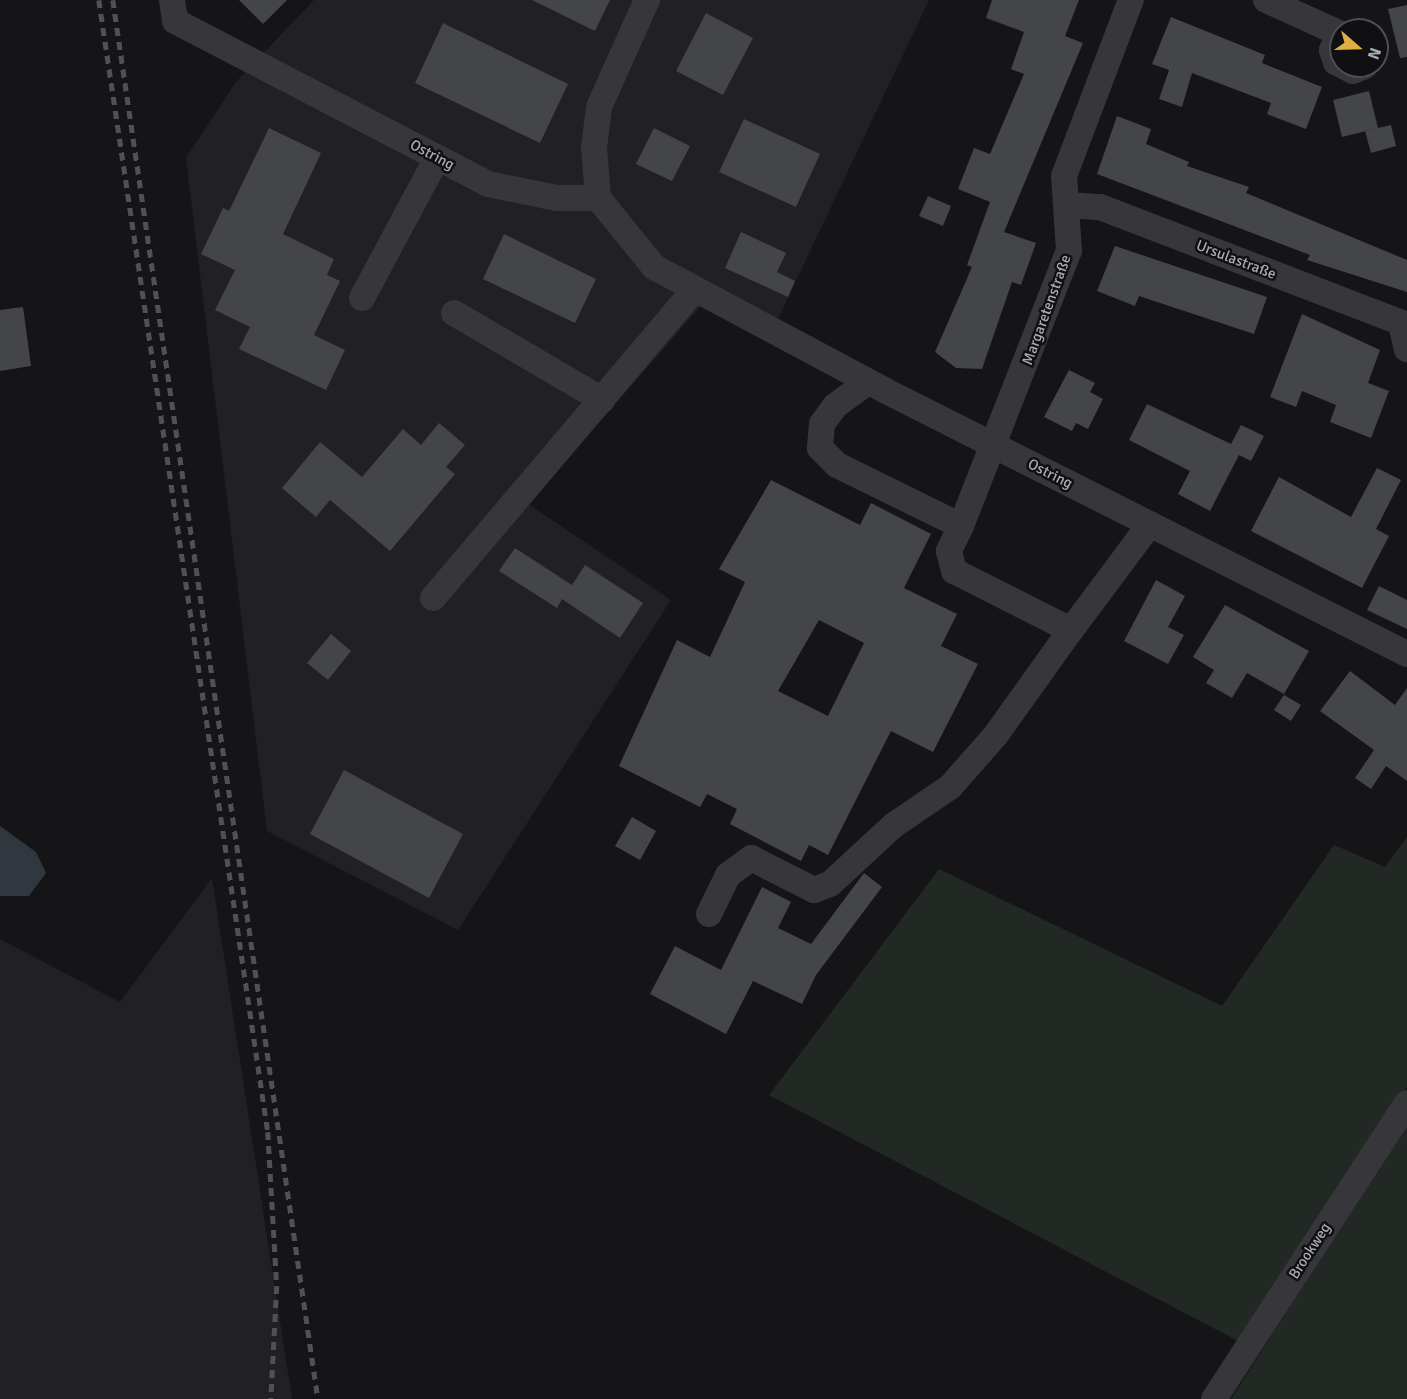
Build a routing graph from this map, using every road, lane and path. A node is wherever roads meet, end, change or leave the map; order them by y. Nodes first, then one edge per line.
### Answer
1 (172, 0) edge
2 (647, 0) edge
3 (1131, 0) edge
4 (1266, 0) edge
5 (1329, 29) edge
6 (437, 158) junction
7 (598, 198) junction
8 (1069, 205) junction
9 (694, 290) junction
10 (362, 298) dead end
11 (454, 313) dead end
12 (1404, 324) edge
13 (1407, 349) edge
14 (868, 382) junction
15 (602, 400) junction
16 (996, 447) junction
17 (1150, 524) junction
18 (962, 526) junction
19 (433, 598) dead end
20 (1071, 630) junction
21 (1407, 654) edge
22 (709, 914) dead end
23 (1407, 1103) edge
24 (1214, 1399) edge

1 - 6 street, Ostring
2 - 7 street
3 - 8 street, Margaretenstraße
4 - 5 street
6 - 7 street, Ostring
6 - 10 street
7 - 9 street, Ostring
8 - 12 street, Ursulastraße
8 - 16 street, Margaretenstraße
9 - 14 street, Ostring
9 - 15 street
11 - 15 street
12 - 13 street, Ursulastraße
14 - 16 street, Ostring
14 - 18 street
15 - 19 street
16 - 17 street, Ostring
16 - 18 street, Margaretenstraße
17 - 20 street
17 - 21 street, Ostring
18 - 20 street, Margaretenstraße
20 - 22 street
23 - 24 street, Brookweg

